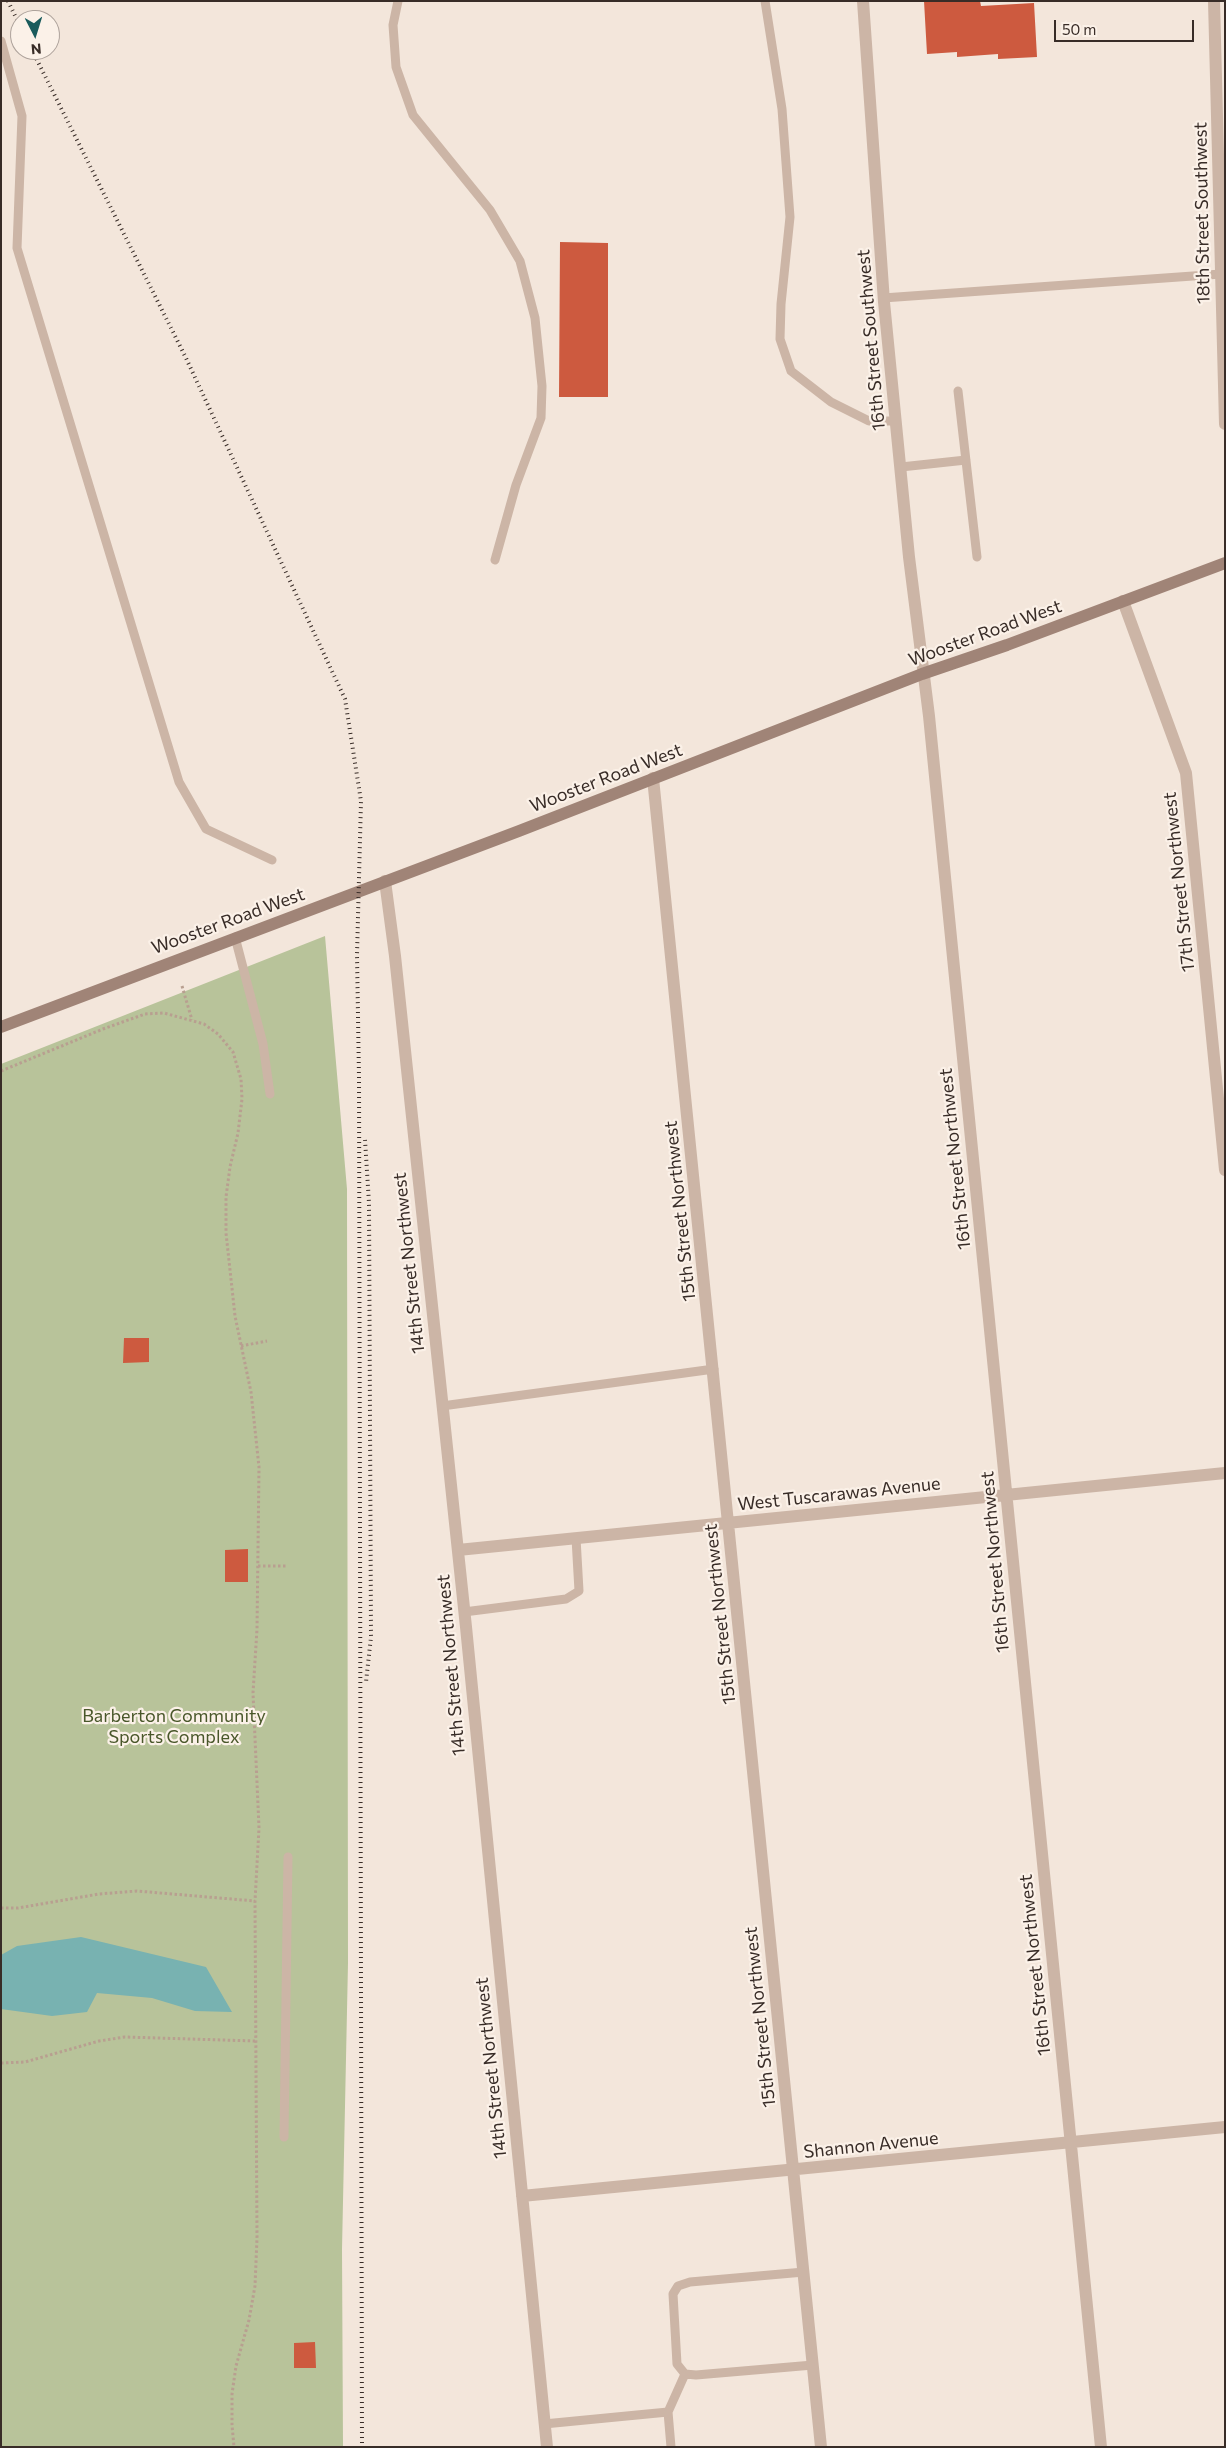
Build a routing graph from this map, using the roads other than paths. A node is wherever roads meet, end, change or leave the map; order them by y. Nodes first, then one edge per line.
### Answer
1 (398, 1) edge
2 (765, 1) edge
3 (863, 1) edge
4 (1214, 1) edge
5 (1, 41) edge
6 (1222, 281) edge
7 (883, 298) junction
8 (958, 391) dead end
9 (896, 421) junction
10 (1225, 424) edge
11 (966, 460) junction
12 (900, 467) junction
13 (977, 557) dead end
14 (495, 560) dead end
15 (1225, 562) edge
16 (1123, 600) junction
17 (922, 674) junction
18 (653, 778) junction
19 (272, 860) dead end
20 (385, 881) junction
21 (235, 937) junction
22 (1, 1027) edge
23 (270, 1094) dead end
24 (1225, 1170) edge
25 (714, 1370) junction
26 (442, 1406) junction
27 (1225, 1473) edge
28 (1007, 1495) junction
29 (728, 1523) junction
30 (576, 1538) junction
31 (458, 1550) junction
32 (464, 1612) junction
33 (288, 1857) dead end
34 (1225, 2127) edge
35 (284, 2137) dead end
36 (1071, 2143) junction
37 (793, 2170) junction
38 (522, 2196) junction
39 (804, 2272) junction
40 (813, 2365) junction
41 (686, 2374) junction
42 (668, 2412) junction
43 (544, 2424) junction
44 (547, 2447) edge
45 (671, 2447) edge
46 (821, 2447) edge
47 (1101, 2447) edge

1 - 14 lane
2 - 9 lane
3 - 7 street, 16th Street Southwest
4 - 6 street, 18th Street Southwest
5 - 19 lane
6 - 7 lane
6 - 10 street, 18th Street Southwest
7 - 9 street, 16th Street Southwest
8 - 11 lane
9 - 12 street, 16th Street Southwest
11 - 12 lane
11 - 13 lane
12 - 17 street, 16th Street Southwest
15 - 16 main road, Wooster Road West
16 - 17 main road, Wooster Road West
16 - 24 street, 17th Street Northwest
17 - 18 main road, Wooster Road West
17 - 28 street, 16th Street Northwest
18 - 20 main road, Wooster Road West
18 - 25 street, 15th Street Northwest
20 - 21 main road, Wooster Road West
20 - 26 street, 14th Street Northwest
21 - 22 main road, Wooster Road West
21 - 23 lane
25 - 26 lane
25 - 29 street, 15th Street Northwest
26 - 31 street, 14th Street Northwest
27 - 28 street, West Tuscarawas Avenue
28 - 29 street, West Tuscarawas Avenue
28 - 36 street, 16th Street Northwest
29 - 30 street, West Tuscarawas Avenue
29 - 37 street, 15th Street Northwest
30 - 31 street, West Tuscarawas Avenue
30 - 32 lane
31 - 32 street, 14th Street Northwest
32 - 38 street, 14th Street Northwest
33 - 35 lane
34 - 36 street, Shannon Avenue
36 - 37 street, Shannon Avenue
36 - 47 street, 16th Street Northwest
37 - 38 street, Shannon Avenue
37 - 39 street, 15th Street Northwest
38 - 43 street, 14th Street Northwest
39 - 40 street, 15th Street Northwest
39 - 41 lane
40 - 41 lane
40 - 46 street, 15th Street Northwest
41 - 42 lane
42 - 43 lane
42 - 45 lane
43 - 44 street, 14th Street Northwest

